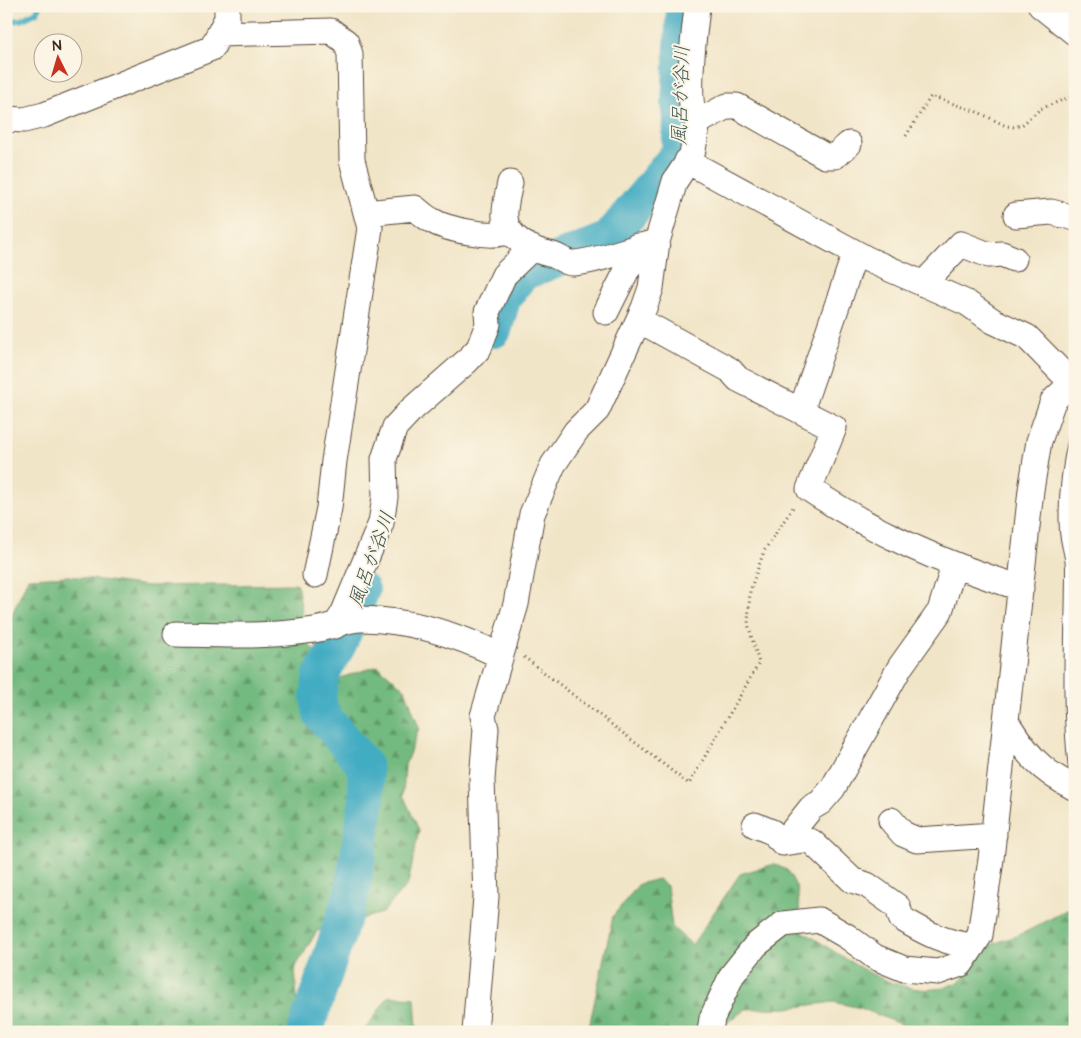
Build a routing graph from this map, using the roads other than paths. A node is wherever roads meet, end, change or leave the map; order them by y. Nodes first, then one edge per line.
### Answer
1 (227, 6) edge
2 (697, 6) edge
3 (1041, 6) edge
4 (1075, 33) edge
5 (219, 34) junction
6 (6, 119) edge
7 (698, 122) junction
8 (849, 144) dead end
9 (688, 161) junction
10 (510, 183) dead end
11 (366, 213) junction
12 (1016, 215) dead end
13 (1075, 218) edge
14 (510, 231) junction
15 (647, 244) junction
16 (532, 248) junction
17 (855, 253) junction
18 (1014, 259) dead end
19 (924, 284) junction
20 (606, 312) dead end
21 (639, 320) junction
22 (1074, 386) edge
23 (801, 411) junction
24 (1075, 437) edge
25 (954, 566) junction
26 (315, 575) dead end
27 (1021, 588) junction
28 (335, 626) junction
29 (176, 634) dead end
30 (502, 651) junction
31 (1006, 720) junction
32 (1075, 769) edge
33 (1075, 788) edge
34 (891, 820) dead end
35 (755, 825) dead end
36 (994, 835) junction
37 (783, 843) junction
38 (973, 946) junction
39 (475, 1032) edge
40 (710, 1032) edge

1 - 5 street
2 - 7 street
3 - 4 street
5 - 6 street
5 - 11 street
7 - 8 street
7 - 9 street
9 - 15 street
9 - 17 street
10 - 14 street
11 - 14 street
11 - 26 street
12 - 13 street
14 - 16 street
15 - 16 street
15 - 20 street
15 - 21 street
16 - 28 street
17 - 19 street
17 - 23 street
18 - 19 street
19 - 22 street
21 - 23 street
21 - 30 street
22 - 27 street
23 - 25 street
24 - 32 lane
25 - 27 street
25 - 37 street
27 - 31 street
28 - 29 street
28 - 30 street
30 - 39 street
31 - 33 street
31 - 36 street
34 - 36 street
35 - 37 street
36 - 38 street
37 - 38 street
38 - 40 street

